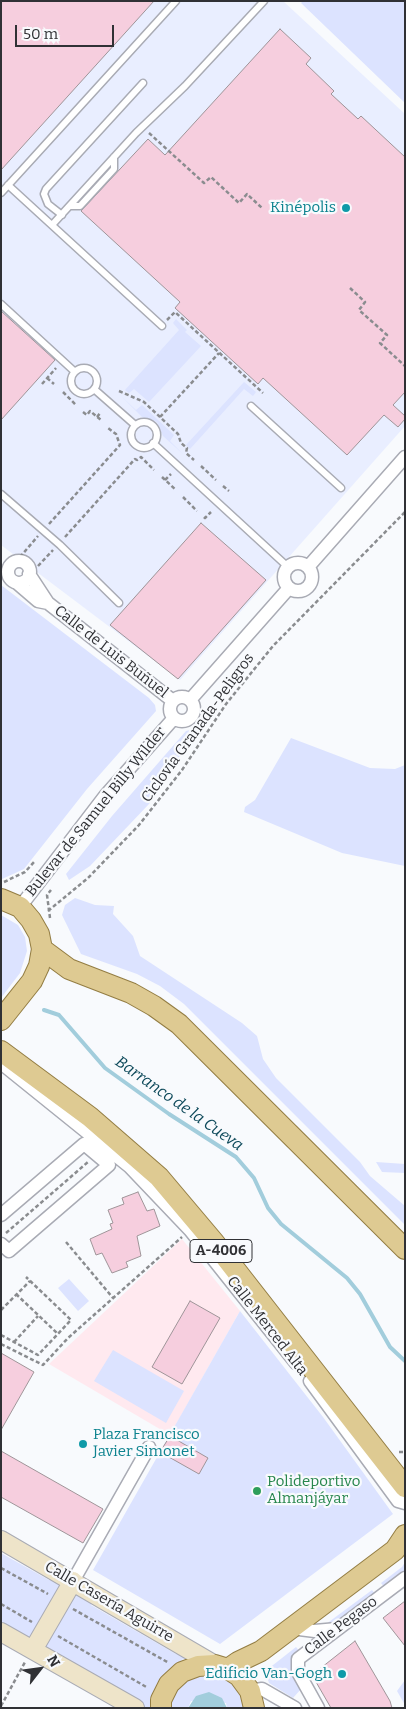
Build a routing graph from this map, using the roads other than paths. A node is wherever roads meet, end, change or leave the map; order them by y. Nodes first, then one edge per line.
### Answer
1 (176, 1) edge
2 (264, 1) edge
3 (143, 82) dead end
4 (8, 185) junction
5 (1, 193) edge
6 (62, 216) junction
7 (52, 226) junction
8 (1, 304) edge
9 (162, 326) road end
10 (75, 372) junction
11 (94, 389) junction
12 (251, 406) dead end
13 (135, 426) junction
14 (153, 443) junction
15 (405, 457) edge
16 (341, 488) dead end
17 (1, 494) edge
18 (1, 558) edge
19 (17, 560) junction
20 (288, 567) junction
21 (308, 567) junction
22 (32, 572) junction
23 (9, 578) edge
24 (289, 588) junction
25 (48, 603) junction
26 (119, 603) dead end
27 (190, 700) junction
28 (174, 701) junction
29 (174, 718) junction
30 (1, 899) edge
31 (20, 907) junction
32 (42, 949) junction
33 (1, 1020) edge
34 (1, 1051) edge
35 (1, 1063) edge
36 (1, 1215) edge
37 (4, 1238) edge
38 (405, 1248) edge
39 (149, 1447) dead end
40 (405, 1487) edge
41 (405, 1503) edge
42 (1, 1540) edge
43 (401, 1544) edge
44 (405, 1578) edge
45 (73, 1580) junction
46 (291, 1628) junction
47 (337, 1629) junction
48 (1, 1632) edge
49 (33, 1650) junction
50 (261, 1651) junction
51 (222, 1667) junction
52 (250, 1695) edge
53 (135, 1708) edge
54 (161, 1708) edge
55 (295, 1708) edge
56 (318, 1708) edge

1 - 4 lane
2 - 6 lane
3 - 6 lane
4 - 5 lane
4 - 7 lane
6 - 7 lane
7 - 9 lane
8 - 10 lane
10 - 11 lane
10 - 11 lane
11 - 13 lane
12 - 16 lane
13 - 14 lane
13 - 14 lane
14 - 20 lane
15 - 21 street
17 - 26 lane
18 - 19 street
19 - 22 street
19 - 23 street
20 - 21 street
20 - 24 street
21 - 24 street
22 - 23 street
22 - 25 street, Calle de Luis Buñuel
23 - 25 street, Calle de Luis Buñuel
24 - 27 street
25 - 28 street, Calle de Luis Buñuel
27 - 28 street
27 - 29 street
28 - 29 street
29 - 31 street, Bulevar de Samuel Billy Wilder
30 - 31 main road
31 - 32 main road
32 - 33 main road
32 - 38 main road
34 - 40 main road, Calle Merced Alta / A-4006
35 - 41 street, Calle Merced Alta
36 - 37 street
39 - 45 street
42 - 45 main road, Calle Casería Aguirre
43 - 46 main road
44 - 47 street, Calle Pegaso
45 - 49 main road
45 - 51 main road, Calle Casería Aguirre
46 - 47 street
46 - 50 main road
47 - 56 street, Calle Pegaso
48 - 49 main road
49 - 53 main road
50 - 51 main road
50 - 52 main road
51 - 52 main road
51 - 54 main road
52 - 55 street

